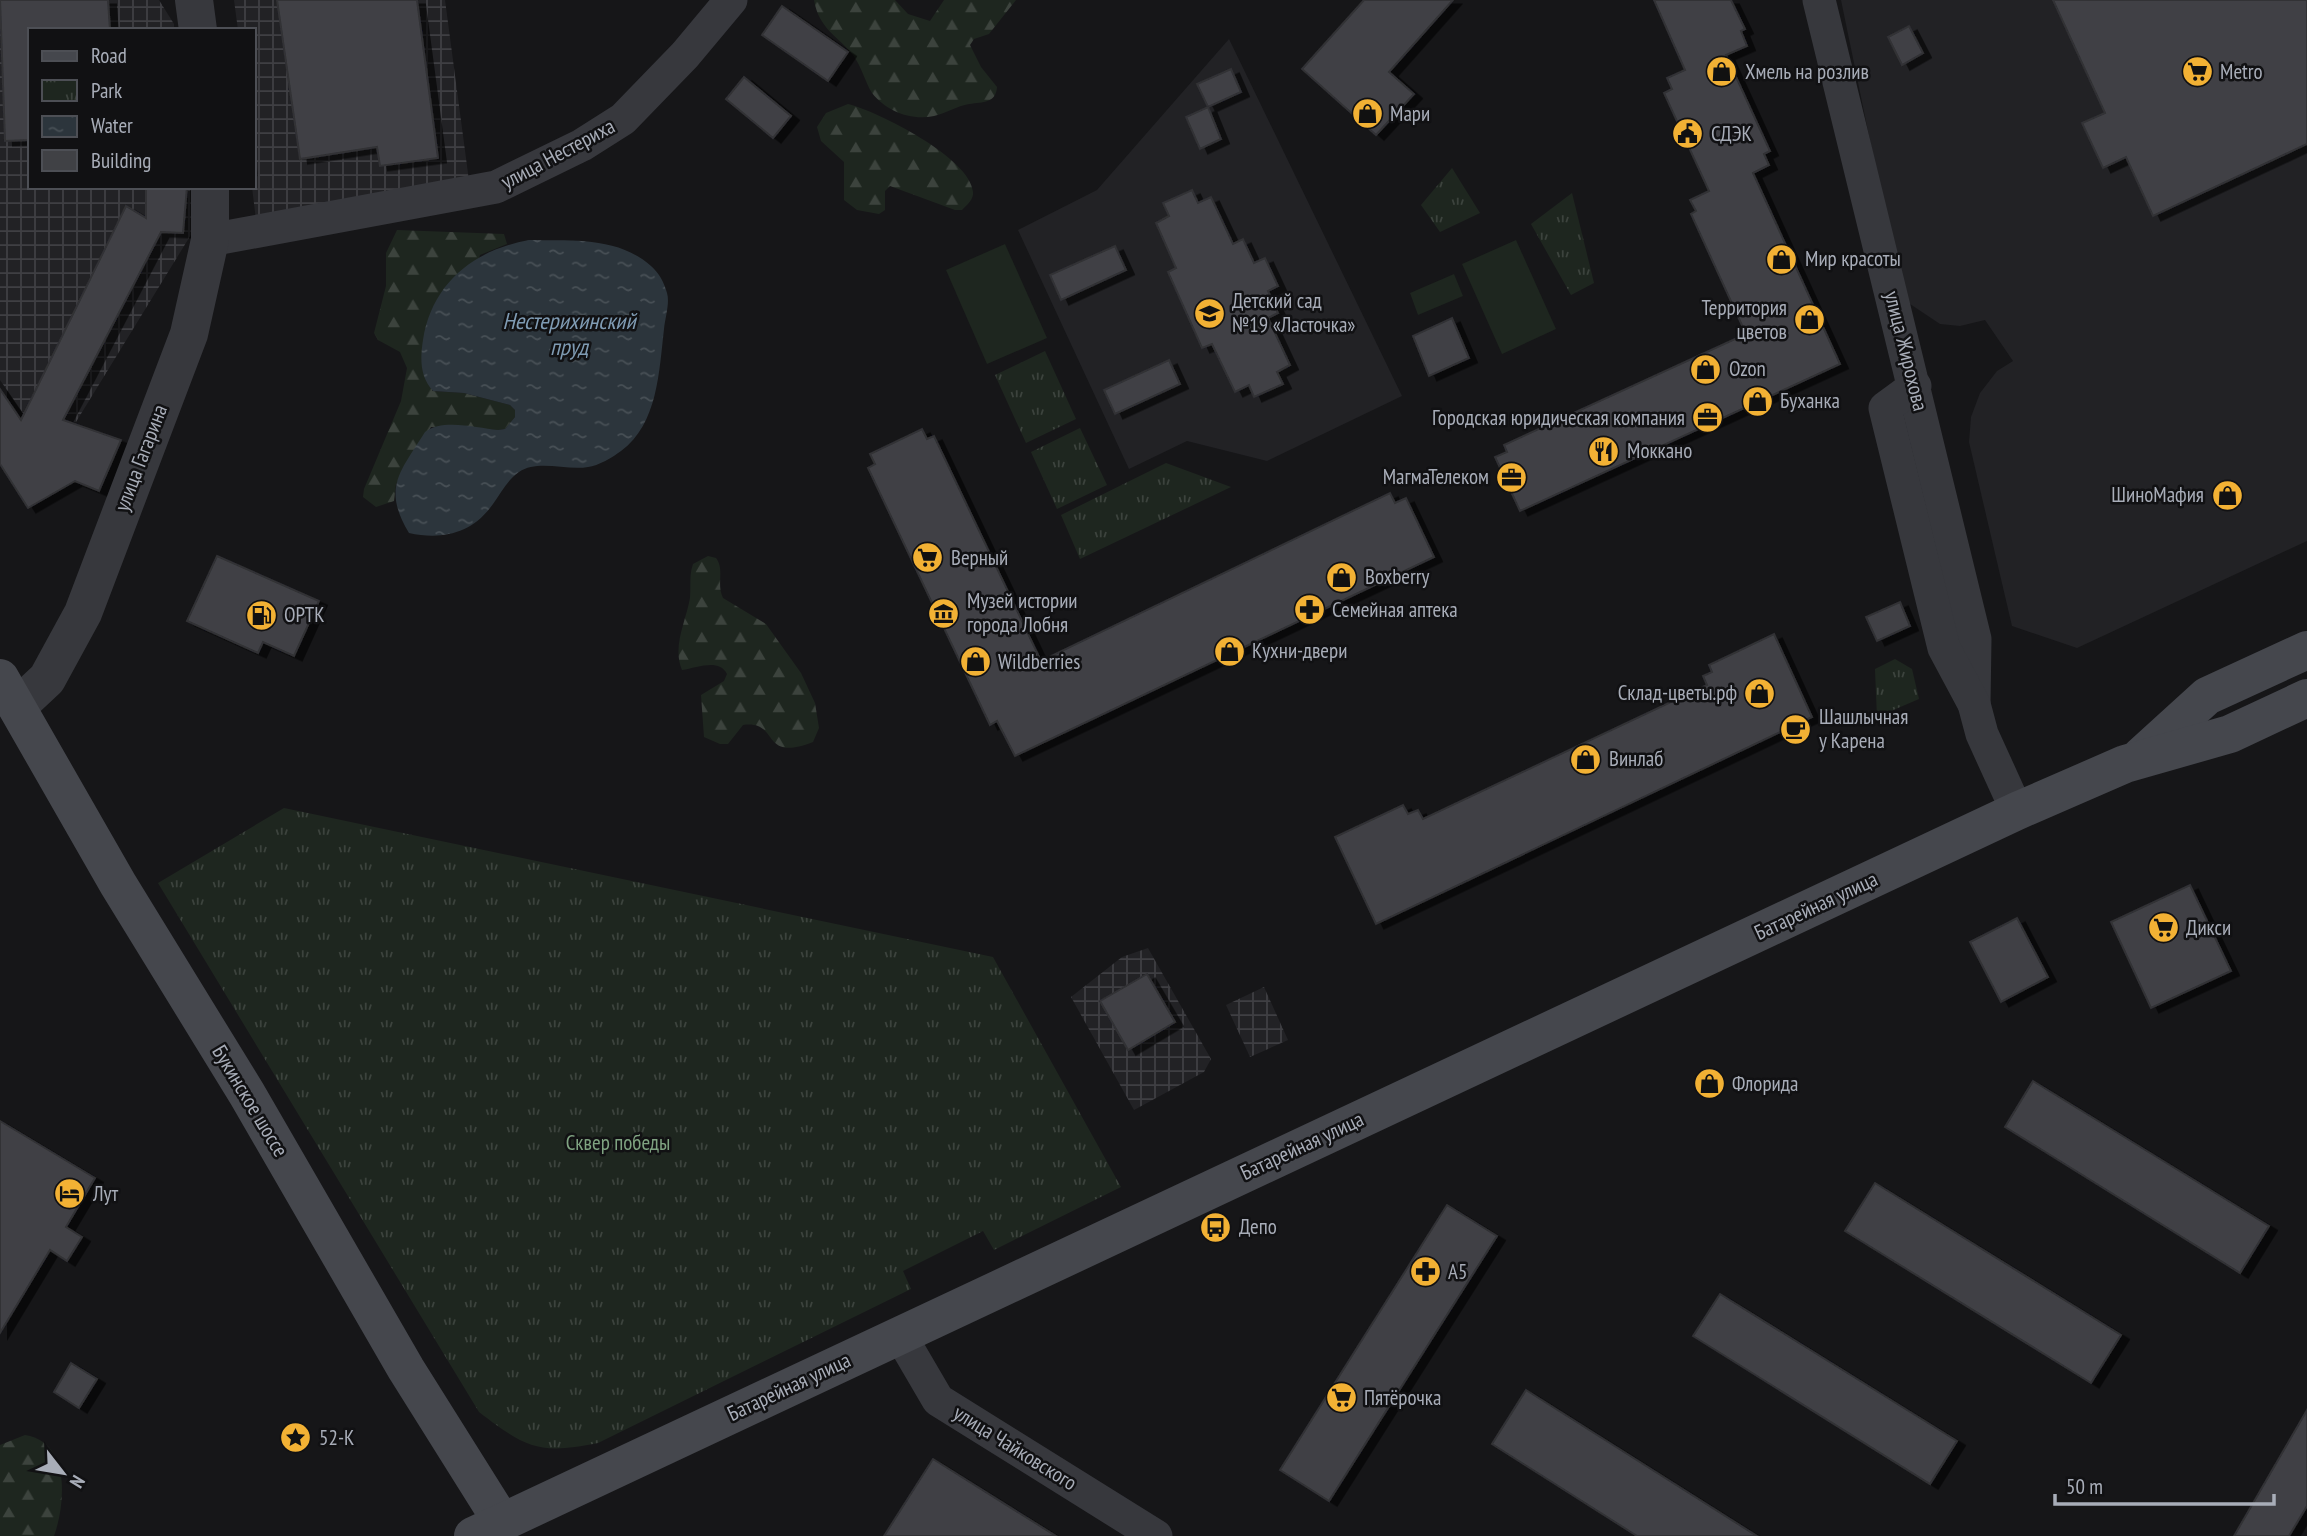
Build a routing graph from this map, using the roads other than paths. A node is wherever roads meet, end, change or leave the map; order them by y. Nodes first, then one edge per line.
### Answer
1 (194, 0) edge
2 (731, 0) edge
3 (1819, 0) edge
4 (198, 28) edge
5 (210, 189) edge
6 (210, 240) junction
7 (1915, 386) junction
8 (2307, 650) edge
9 (9, 692) edge
10 (2307, 698) edge
11 (1974, 704) junction
12 (2134, 762) junction
13 (2017, 811) junction
14 (900, 1335) junction
15 (488, 1529) edge
16 (1141, 1532) edge

1 - 4 street
2 - 6 street, улица Нестериха
3 - 7 street, улица Жирохова
5 - 6 street, улица Гагарина
6 - 9 street, улица Гагарина
7 - 11 street, улица Жирохова
7 - 11 street, улица Жирохова
8 - 12 main road, Батарейная улица
9 - 15 main road, Букинское шоссе
10 - 12 main road, Батарейная улица
11 - 13 street, улица Жирохова
12 - 13 main road, Батарейная улица
13 - 14 main road, Батарейная улица
14 - 15 main road, Батарейная улица
14 - 16 street, улица Чайковского

